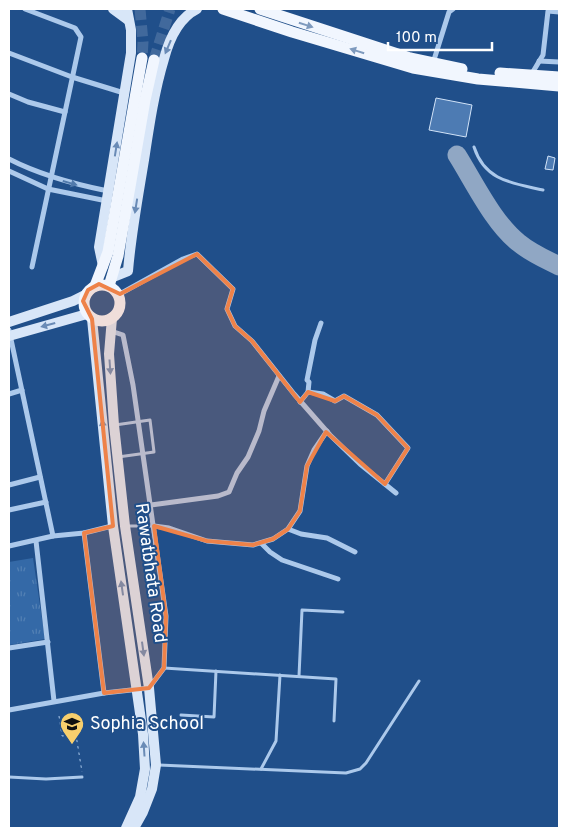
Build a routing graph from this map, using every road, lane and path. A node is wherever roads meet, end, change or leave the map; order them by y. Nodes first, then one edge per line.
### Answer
1 (25, 9) edge
2 (112, 9) edge
3 (127, 9) edge
4 (197, 9) edge
5 (223, 9) edge
6 (260, 9) edge
7 (453, 9) edge
8 (559, 12) edge
9 (287, 13) edge
10 (128, 20) junction
11 (9, 53) edge
12 (148, 59) tunnel mouth
13 (539, 61) junction
14 (559, 62) edge
15 (433, 63) junction
16 (531, 75) junction
17 (72, 77) junction
18 (559, 77) edge
19 (559, 86) edge
20 (125, 93) junction
21 (9, 94) edge
22 (65, 112) junction
23 (474, 147) dead end
24 (9, 159) edge
25 (9, 171) edge
26 (52, 177) junction
27 (48, 189) junction
28 (543, 190) dead end
29 (108, 196) junction
30 (113, 254) junction
31 (103, 266) junction
32 (32, 267) dead end
33 (111, 281) junction
34 (96, 286) junction
35 (85, 295) junction
36 (118, 295) junction
37 (90, 317) junction
38 (112, 318) junction
39 (9, 322) edge
40 (321, 323) dead end
41 (110, 330) junction
42 (9, 334) edge
43 (279, 376) junction
44 (22, 390) junction
45 (308, 392) junction
46 (9, 394) edge
47 (300, 402) junction
48 (138, 421) junction
49 (114, 425) junction
50 (326, 432) junction
51 (143, 454) junction
52 (118, 457) junction
53 (40, 477) junction
54 (385, 484) junction
55 (9, 485) edge
56 (396, 493) dead end
57 (46, 502) junction
58 (151, 505) junction
59 (9, 510) edge
60 (113, 526) junction
61 (125, 526) junction
62 (154, 526) junction
63 (288, 529) junction
64 (84, 532) junction
65 (53, 536) junction
66 (36, 541) junction
67 (260, 543) junction
68 (9, 546) edge
69 (355, 552) dead end
70 (338, 579) dead end
71 (343, 612) dead end
72 (48, 642) junction
73 (9, 648) edge
74 (164, 668) junction
75 (216, 671) junction
76 (280, 675) junction
77 (299, 676) junction
78 (419, 681) dead end
79 (149, 688) junction
80 (136, 690) junction
81 (104, 693) junction
82 (54, 701) junction
83 (9, 710) edge
84 (181, 715) dead end
85 (59, 716) dead end
86 (334, 721) dead end
87 (156, 765) junction
88 (260, 769) junction
89 (9, 777) edge
90 (82, 777) joint
91 (126, 828) edge
92 (134, 828) edge

1 - 17 street
2 - 10 main road
3 - 10 main road
4 -> 33 main road
19 -> 5 main road
6 - 9 main road
7 - 15 street
8 - 13 street
9 -> 15 main road
10 - 20 main road
11 - 17 street
12 - 30 main road
13 - 14 street
13 - 16 street
15 - 16 main road
16 - 18 main road
17 - 20 street
17 - 22 street
29 -> 20 main road
21 - 22 street
22 - 26 street
23 - 28 lane
24 - 26 street
25 - 27 street
26 - 27 street
26 -> 29 street
27 - 29 street
27 - 32 street
29 - 31 main road
30 - 31 main road
30 - 33 main road
31 - 34 main road
33 - 34 main road
33 - 36 main road
34 - 35 main road
35 - 37 main road
35 - 39 main road
36 - 38 main road
36 - 43 street
37 - 38 main road
37 -> 42 main road
60 -> 37 main road, Rawatbhata Road
38 - 41 main road, Rawatbhata Road
40 - 45 street
41 - 48 street
41 -> 49 main road, Rawatbhata Road
42 - 44 street
43 - 47 street
43 - 58 street
44 - 46 street
44 - 53 street
45 - 47 street
45 - 54 street
47 - 50 street
48 - 49 lane
48 - 51 street
48 - 51 lane
49 - 52 main road, Rawatbhata Road
50 - 54 street
50 - 63 street
51 - 52 lane
51 - 58 street
52 - 61 main road, Rawatbhata Road
53 - 55 street
53 - 57 street
54 - 56 street
57 - 59 street
57 - 65 street
58 - 62 street
60 - 64 street
80 -> 60 main road, Rawatbhata Road
61 - 62 lane
61 -> 79 main road, Rawatbhata Road
62 - 67 street
62 - 74 street
63 - 67 street
63 - 69 street
64 - 65 street
64 - 81 street
65 - 66 street
66 - 68 street
66 - 72 street
67 - 70 street
71 - 77 lane
72 - 73 street
72 - 82 street
74 - 75 lane
74 - 79 street
75 - 76 lane
75 - 84 lane
76 - 77 lane
76 - 88 lane
77 - 86 lane
78 - 88 lane
79 - 80 street
79 - 87 main road, Rawatbhata Road
80 - 81 street
91 -> 80 main road, Rawatbhata Road
81 - 82 street
82 - 83 street
85 - 90 path
87 - 88 lane
87 - 92 main road, Rawatbhata Road
89 - 90 lane

